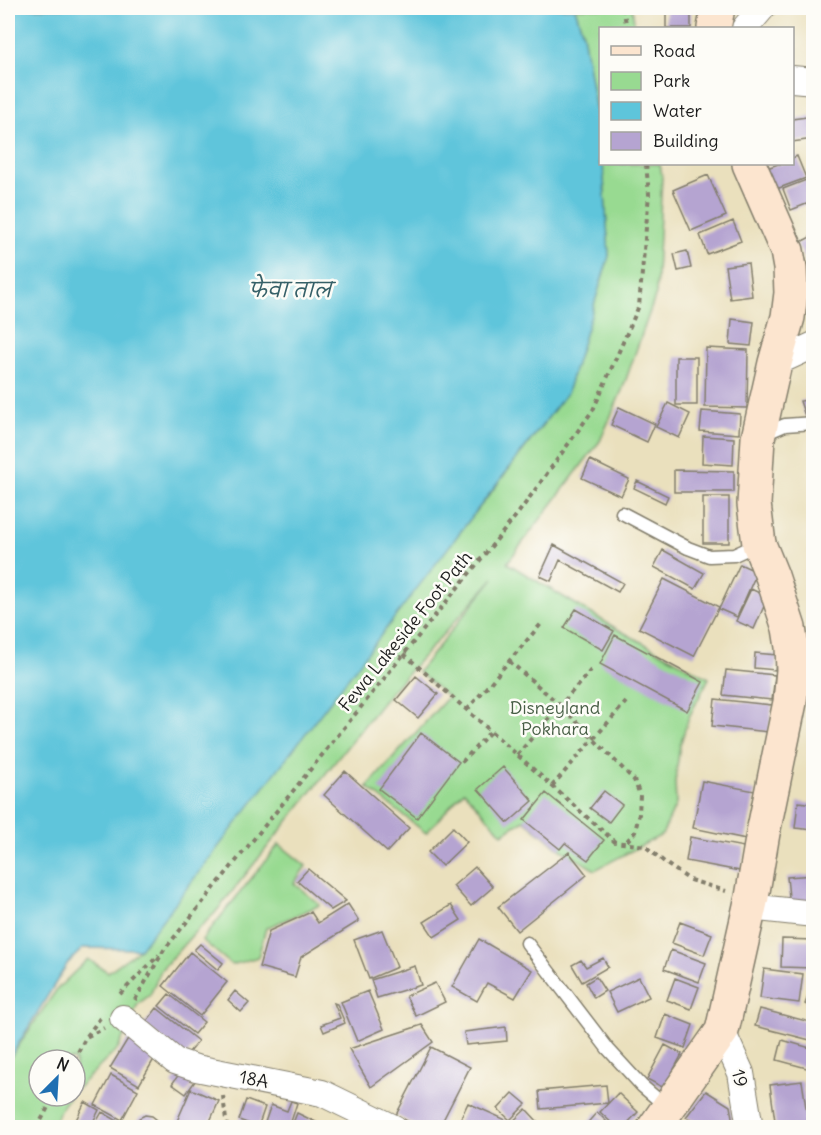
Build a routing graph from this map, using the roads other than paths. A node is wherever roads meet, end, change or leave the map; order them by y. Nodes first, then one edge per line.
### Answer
1 (718, 8) edge
2 (762, 8) edge
3 (714, 27) edge
4 (746, 27) edge
5 (794, 79) edge
6 (813, 81) edge
7 (749, 165) edge
8 (813, 345) edge
9 (775, 363) junction
10 (813, 423) edge
11 (758, 438) junction
12 (622, 513) dead end
13 (759, 544) junction
14 (751, 902) junction
15 (813, 914) edge
16 (527, 943) dead end
17 (115, 1009) road end
18 (722, 1031) junction
19 (661, 1118) edge
20 (394, 1128) edge
21 (750, 1128) edge

1 - 3 main road
2 - 4 street
5 - 6 street
7 - 9 main road
8 - 9 street
9 - 11 main road
10 - 11 lane
11 - 13 main road
12 - 13 lane
13 - 14 main road
14 - 15 street
14 - 18 main road
16 - 19 lane
17 - 20 street, 18A
18 - 19 main road
18 - 21 street, 19

